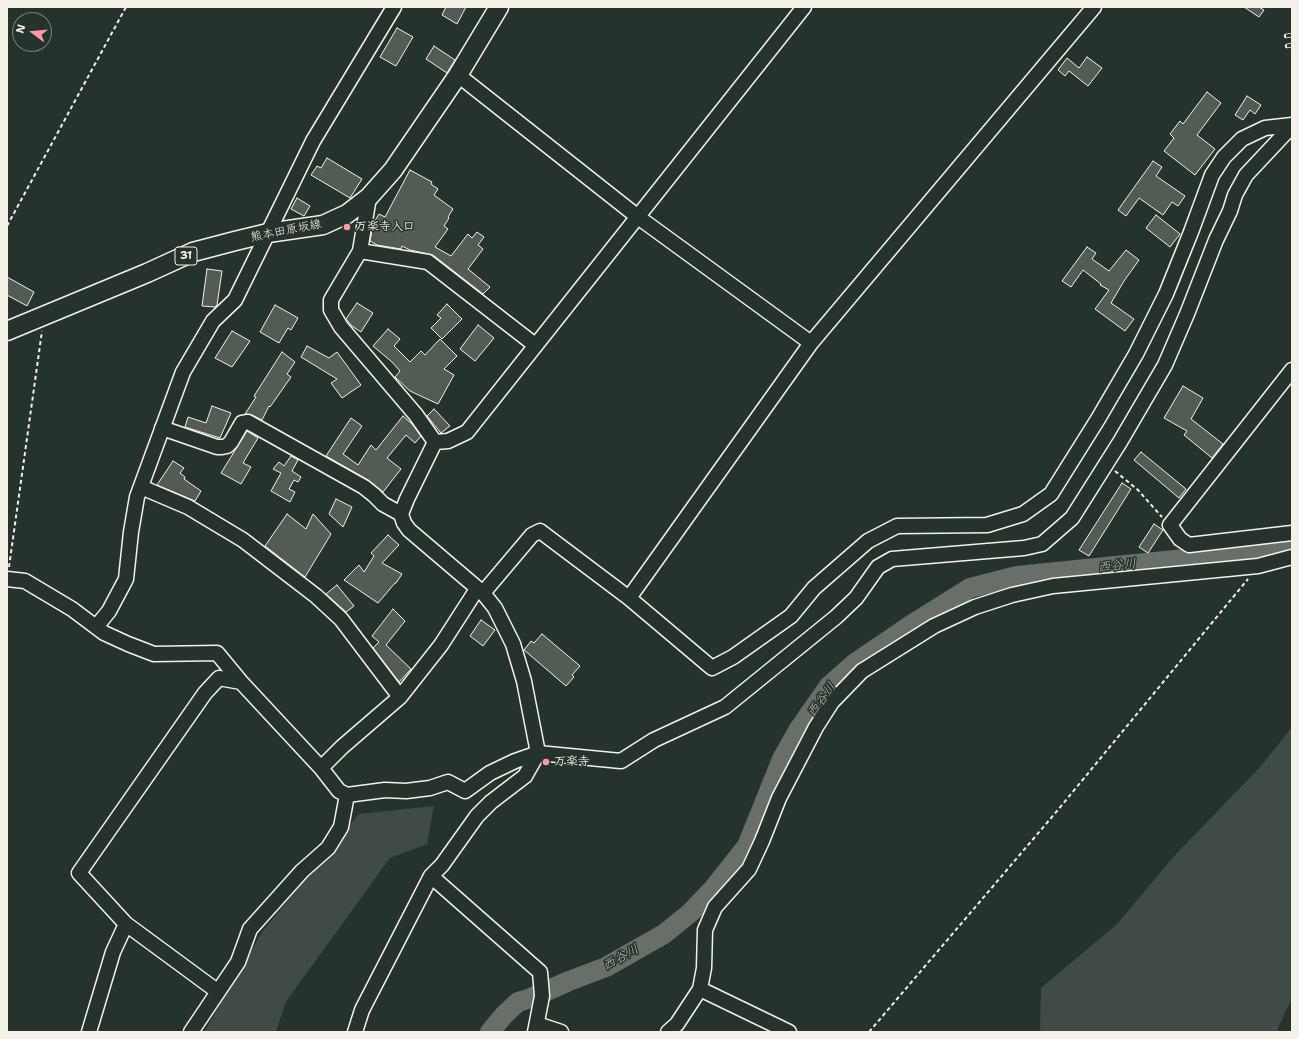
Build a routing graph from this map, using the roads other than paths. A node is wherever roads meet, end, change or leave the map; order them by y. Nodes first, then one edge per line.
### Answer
1 (394, 7) edge
2 (499, 7) edge
3 (804, 7) edge
4 (1094, 7) edge
5 (458, 75) junction
6 (1292, 125) edge
7 (369, 197) junction
8 (638, 217) junction
9 (268, 234) junction
10 (360, 251) junction
11 (7, 331) edge
12 (811, 343) junction
13 (535, 345) junction
14 (1292, 370) edge
15 (162, 428) junction
16 (435, 442) junction
17 (141, 487) junction
18 (401, 514) junction
19 (1292, 533) edge
20 (1292, 557) edge
21 (7, 578) edge
22 (480, 591) junction
23 (629, 598) junction
24 (96, 627) junction
25 (241, 682) junction
26 (400, 697) junction
27 (538, 753) junction
28 (321, 768) junction
29 (347, 795) junction
30 (431, 876) junction
31 (126, 924) junction
32 (700, 989) junction
33 (217, 991) junction
34 (536, 1028) edge
35 (89, 1032) edge
36 (191, 1032) edge
37 (355, 1032) edge
38 (561, 1032) edge
39 (668, 1032) edge
40 (789, 1032) edge

1 - 9 street
2 - 5 main road, 熊本田原坂線 / 31
3 - 8 street
4 - 12 street
5 - 7 main road, 熊本田原坂線 / 31
5 - 8 street
6 - 23 street
6 - 27 street
7 - 9 main road, 熊本田原坂線 / 31
7 - 10 street
8 - 12 street
8 - 13 street
9 - 11 main road, 熊本田原坂線 / 31
9 - 15 street
10 - 13 street
10 - 16 street
12 - 23 street
13 - 16 street
14 - 19 street
15 - 17 street
15 - 18 street
16 - 18 street
17 - 24 street
17 - 26 street
18 - 22 street
20 - 32 street
21 - 24 street
22 - 23 street
22 - 26 street
22 - 27 street
24 - 25 street
25 - 28 street
25 - 31 street
26 - 28 street
27 - 29 street
27 - 30 street
28 - 29 street
29 - 33 street
30 - 34 street
30 - 37 street
31 - 33 street
31 - 35 street
32 - 39 street
32 - 40 street
33 - 36 street
34 - 38 street

